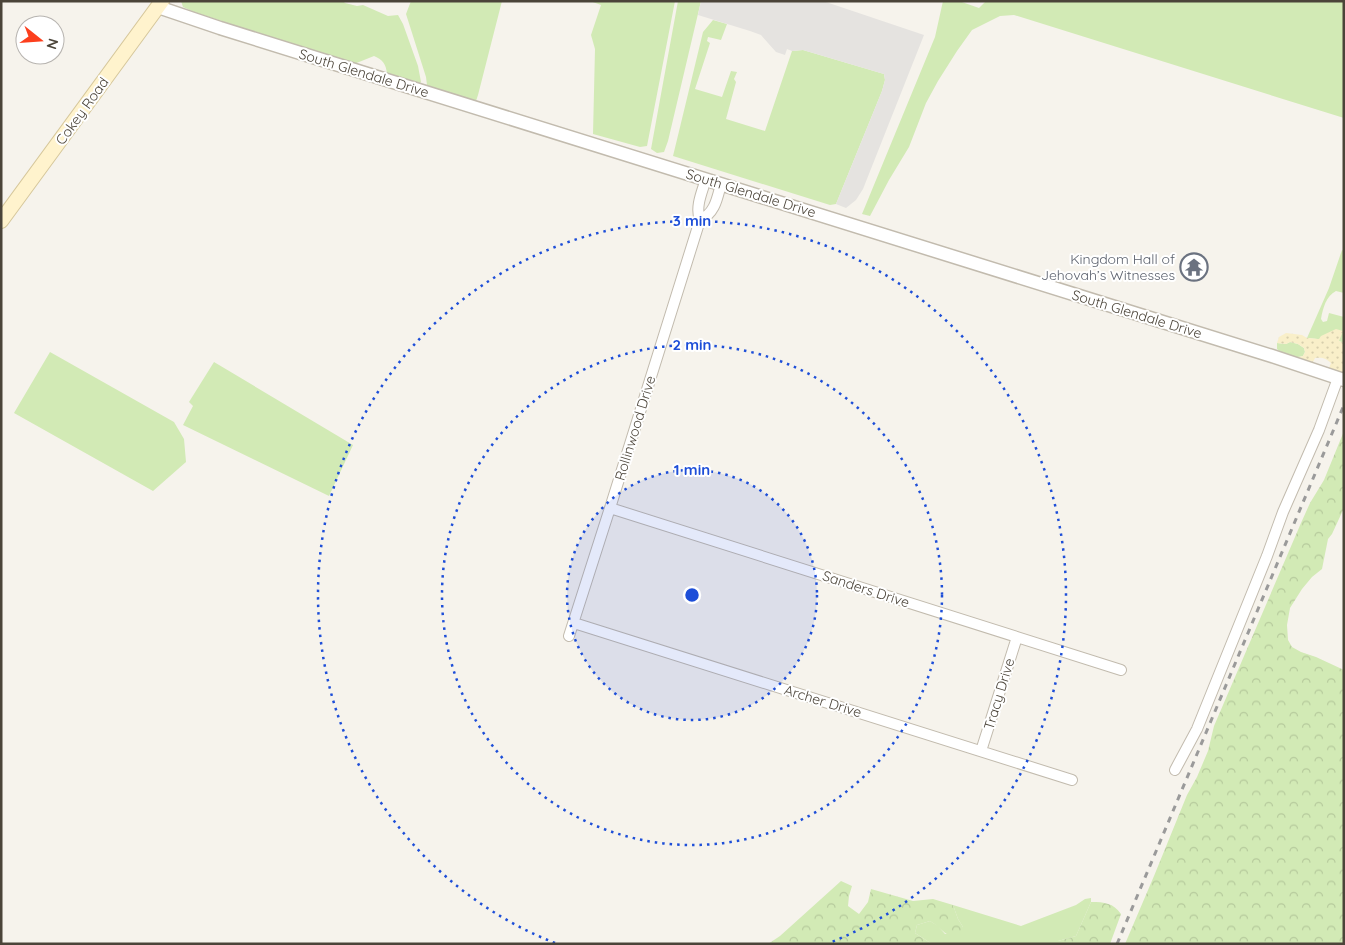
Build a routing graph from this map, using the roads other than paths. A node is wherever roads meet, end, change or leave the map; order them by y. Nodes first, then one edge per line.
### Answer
1 (160, 4) edge
2 (706, 179) junction
3 (721, 184) junction
4 (700, 220) junction
5 (1, 221) edge
6 (1341, 379) edge
7 (610, 508) junction
8 (574, 623) junction
9 (569, 636) dead end
10 (1017, 637) junction
11 (1121, 670) dead end
12 (982, 751) junction
13 (1175, 770) dead end
14 (1072, 780) dead end

1 - 2 street, South Glendale Drive
1 - 5 main road, Cokey Road
2 - 3 street, South Glendale Drive
2 - 4 street, Rollinwood Drive
3 - 4 street, Rollinwood Drive
3 - 6 street, South Glendale Drive
4 - 7 street, Rollinwood Drive
6 - 13 street
7 - 8 street, Rollinwood Drive
7 - 10 street, Sanders Drive
8 - 9 street, Rollinwood Drive
8 - 12 street, Archer Drive
10 - 11 street, Sanders Drive
10 - 12 street, Tracy Drive
12 - 14 street, Archer Drive

